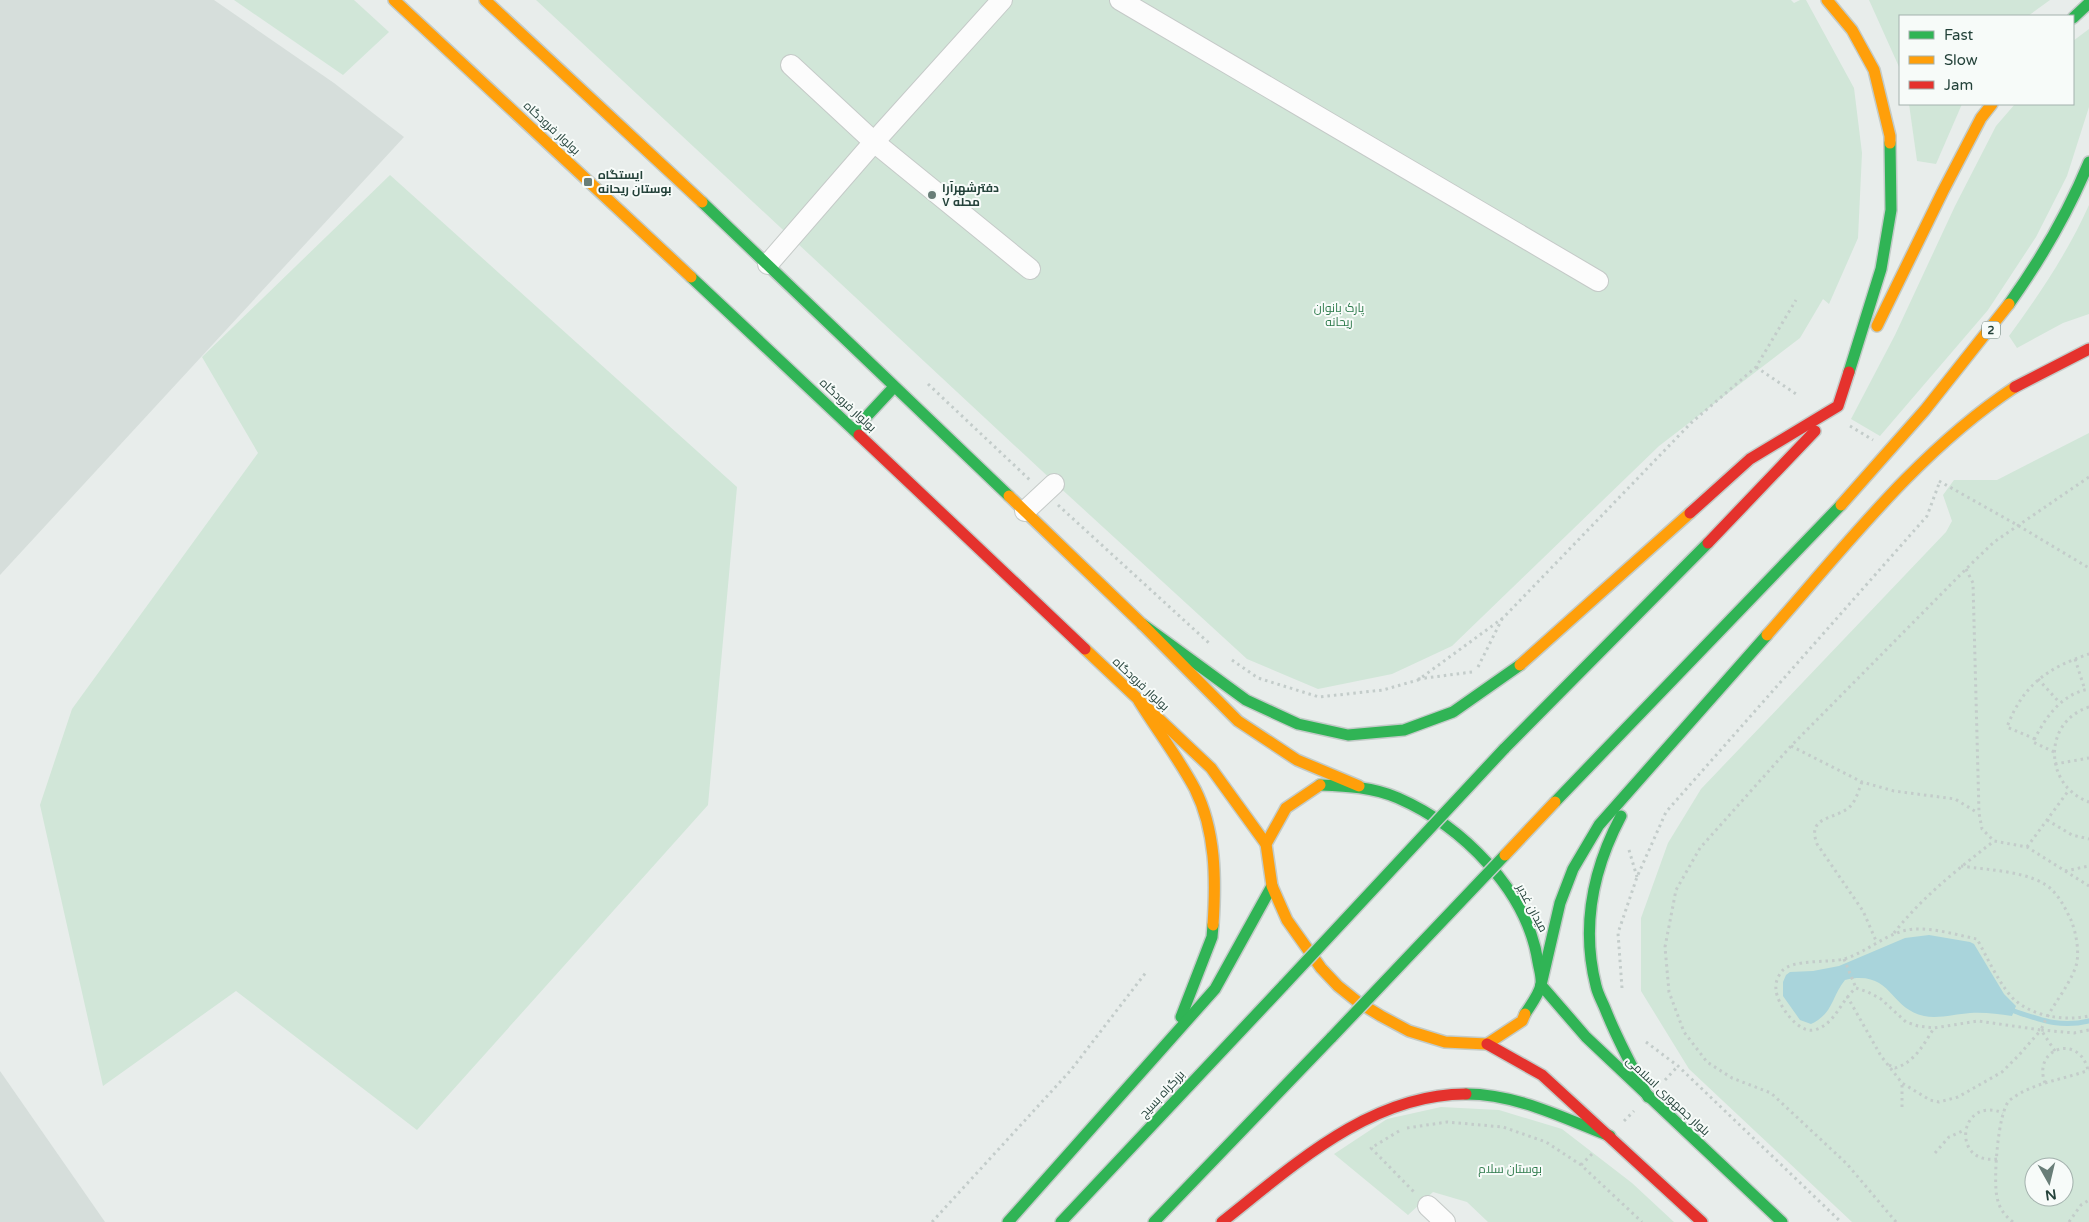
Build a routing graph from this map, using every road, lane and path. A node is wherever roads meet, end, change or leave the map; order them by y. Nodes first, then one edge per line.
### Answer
1 (394, 0) edge
2 (485, 0) edge
3 (1002, 0) edge
4 (1120, 0) edge
5 (1828, 0) edge
6 (2089, 3) edge
7 (2074, 17) edge
8 (791, 65) dead end
9 (1991, 105) edge
10 (874, 142) junction
11 (2089, 162) edge
12 (768, 264) junction
13 (1030, 269) dead end
14 (1598, 281) dead end
15 (1796, 300) dead end
16 (2089, 349) edge
17 (1756, 367) junction
18 (924, 380) dead end
19 (894, 387) junction
20 (1796, 394) dead end
21 (1838, 406) junction
22 (1850, 426) dead end
23 (854, 430) junction
24 (1914, 440) dead end
25 (1876, 442) dead end
26 (2089, 477) edge
27 (1866, 480) junction
28 (1940, 481) dead end
29 (1949, 486) dead end
30 (1050, 489) junction
31 (1025, 511) junction
32 (2019, 526) junction
33 (2089, 568) edge
34 (1966, 569) junction
35 (1503, 618) junction
36 (1142, 624) junction
37 (1215, 648) dead end
38 (2089, 654) edge
39 (1229, 658) dead end
40 (2075, 659) junction
41 (2038, 679) junction
42 (1418, 680) junction
43 (2087, 690) edge
44 (1139, 700) junction
45 (2060, 703) junction
46 (2089, 707) edge
47 (2035, 739) junction
48 (1791, 746) junction
49 (2054, 752) junction
50 (2089, 758) edge
51 (2055, 764) junction
52 (1639, 781) junction
53 (1862, 782) junction
54 (1363, 787) junction
55 (2069, 790) junction
56 (2089, 802) edge
57 (1978, 813) junction
58 (2047, 820) junction
59 (2089, 839) edge
60 (1994, 841) junction
61 (1626, 842) dead end
62 (1266, 844) junction
63 (2027, 847) junction
64 (1961, 866) junction
65 (2089, 866) edge
66 (2066, 870) junction
67 (1637, 877) junction
68 (1272, 886) junction
69 (2089, 886) edge
70 (1893, 934) junction
71 (1877, 943) junction
72 (1844, 959) junction
73 (1147, 971) dead end
74 (1541, 985) junction
75 (1856, 988) junction
76 (1622, 993) dead end
77 (1847, 996) junction
78 (2047, 1015) junction
79 (2089, 1016) edge
80 (1934, 1028) junction
81 (2041, 1030) junction
82 (2089, 1030) edge
83 (1638, 1037) dead end
84 (1172, 1038) junction
85 (1487, 1044) junction
86 (2055, 1051) junction
87 (1888, 1064) junction
88 (1678, 1066) junction
89 (2089, 1070) edge
90 (1902, 1083) junction
91 (2045, 1083) junction
92 (1648, 1097) junction
93 (1902, 1107) dead end
94 (2003, 1113) junction
95 (1965, 1130) junction
96 (1610, 1136) junction
97 (1935, 1153) dead end
98 (1996, 1159) junction
99 (1581, 1165) junction
100 (2089, 1200) edge
101 (1428, 1206) joint
102 (932, 1222) edge
103 (1008, 1222) edge
104 (1061, 1222) edge
105 (1154, 1222) edge
106 (1222, 1222) edge
107 (1445, 1222) edge
108 (1642, 1222) edge
109 (1702, 1222) edge
110 (1782, 1222) edge
111 (1841, 1222) edge
112 (1896, 1222) edge
113 (2013, 1222) edge
114 (2069, 1222) edge

1 - 23 main road, بولوار فرودگاه
2 - 12 main road
3 - 10 street
4 - 14 street
5 - 21 main road
6 - 7 main road
8 - 10 street
9 - 21 main road
10 - 12 street
10 - 13 street
11 - 27 main road, 2
12 - 19 main road
15 - 17 path
16 - 52 main road
17 - 20 path
17 - 35 path
18 - 30 path
19 - 23 main road
19 - 31 main road
21 - 36 main road
21 - 104 main road, بزرگراه بسیج, bridge
22 - 25 path
23 - 44 main road, بولوار فرودگاه
24 - 27 main road
26 - 32 path
27 - 105 main road, bridge
28 - 67 path
29 - 32 path
30 - 31 street
30 - 37 path
31 - 36 main road
32 - 33 path
32 - 34 path
34 - 48 path
34 - 57 path
35 - 42 path
35 - 42 path
36 - 54 main road
38 - 40 path
39 - 42 path
40 - 41 path
40 - 43 path
41 - 45 path
41 - 47 path
43 - 45 path
44 - 62 main road, بولوار فرودگاه
44 - 84 main road
45 - 47 path
46 - 49 path
47 - 49 path
48 - 53 path
48 - 112 path
49 - 51 path
50 - 51 path
51 - 55 path
52 - 74 main road
52 - 92 main road
53 - 57 path
53 - 71 path
54 - 62 main road, میدان غدیر
54 - 74 main road, میدان غدیر
55 - 56 path
55 - 58 path
57 - 60 path
58 - 59 path
58 - 63 path
60 - 63 path
60 - 64 path
61 - 67 path
62 - 68 main road
63 - 66 path
64 - 70 path
64 - 78 path
65 - 66 path
66 - 69 path
67 - 76 path
68 - 84 main road
68 - 85 main road
70 - 71 path
70 - 78 path
71 - 72 path
72 - 75 path
72 - 77 path
73 - 102 path
74 - 85 main road
74 - 92 main road, بلوار جمهوری اسلامی
75 - 77 path
75 - 80 path
77 - 87 path
78 - 79 path
78 - 81 path
80 - 81 path
80 - 87 path
81 - 82 path
81 - 86 path
81 - 90 path
83 - 88 path
84 - 103 main road
85 - 96 main road
86 - 89 path
86 - 91 path
87 - 90 path
88 - 92 path
88 - 111 path
89 - 91 path
90 - 93 path
91 - 94 path
92 - 96 path
92 - 110 main road, بلوار جمهوری اسلامی
94 - 95 path
94 - 98 path
95 - 97 path
95 - 98 path
96 - 99 path
96 - 106 main road
96 - 109 main road
98 - 113 path
99 - 101 path
99 - 108 path
100 - 114 path
101 - 107 street

